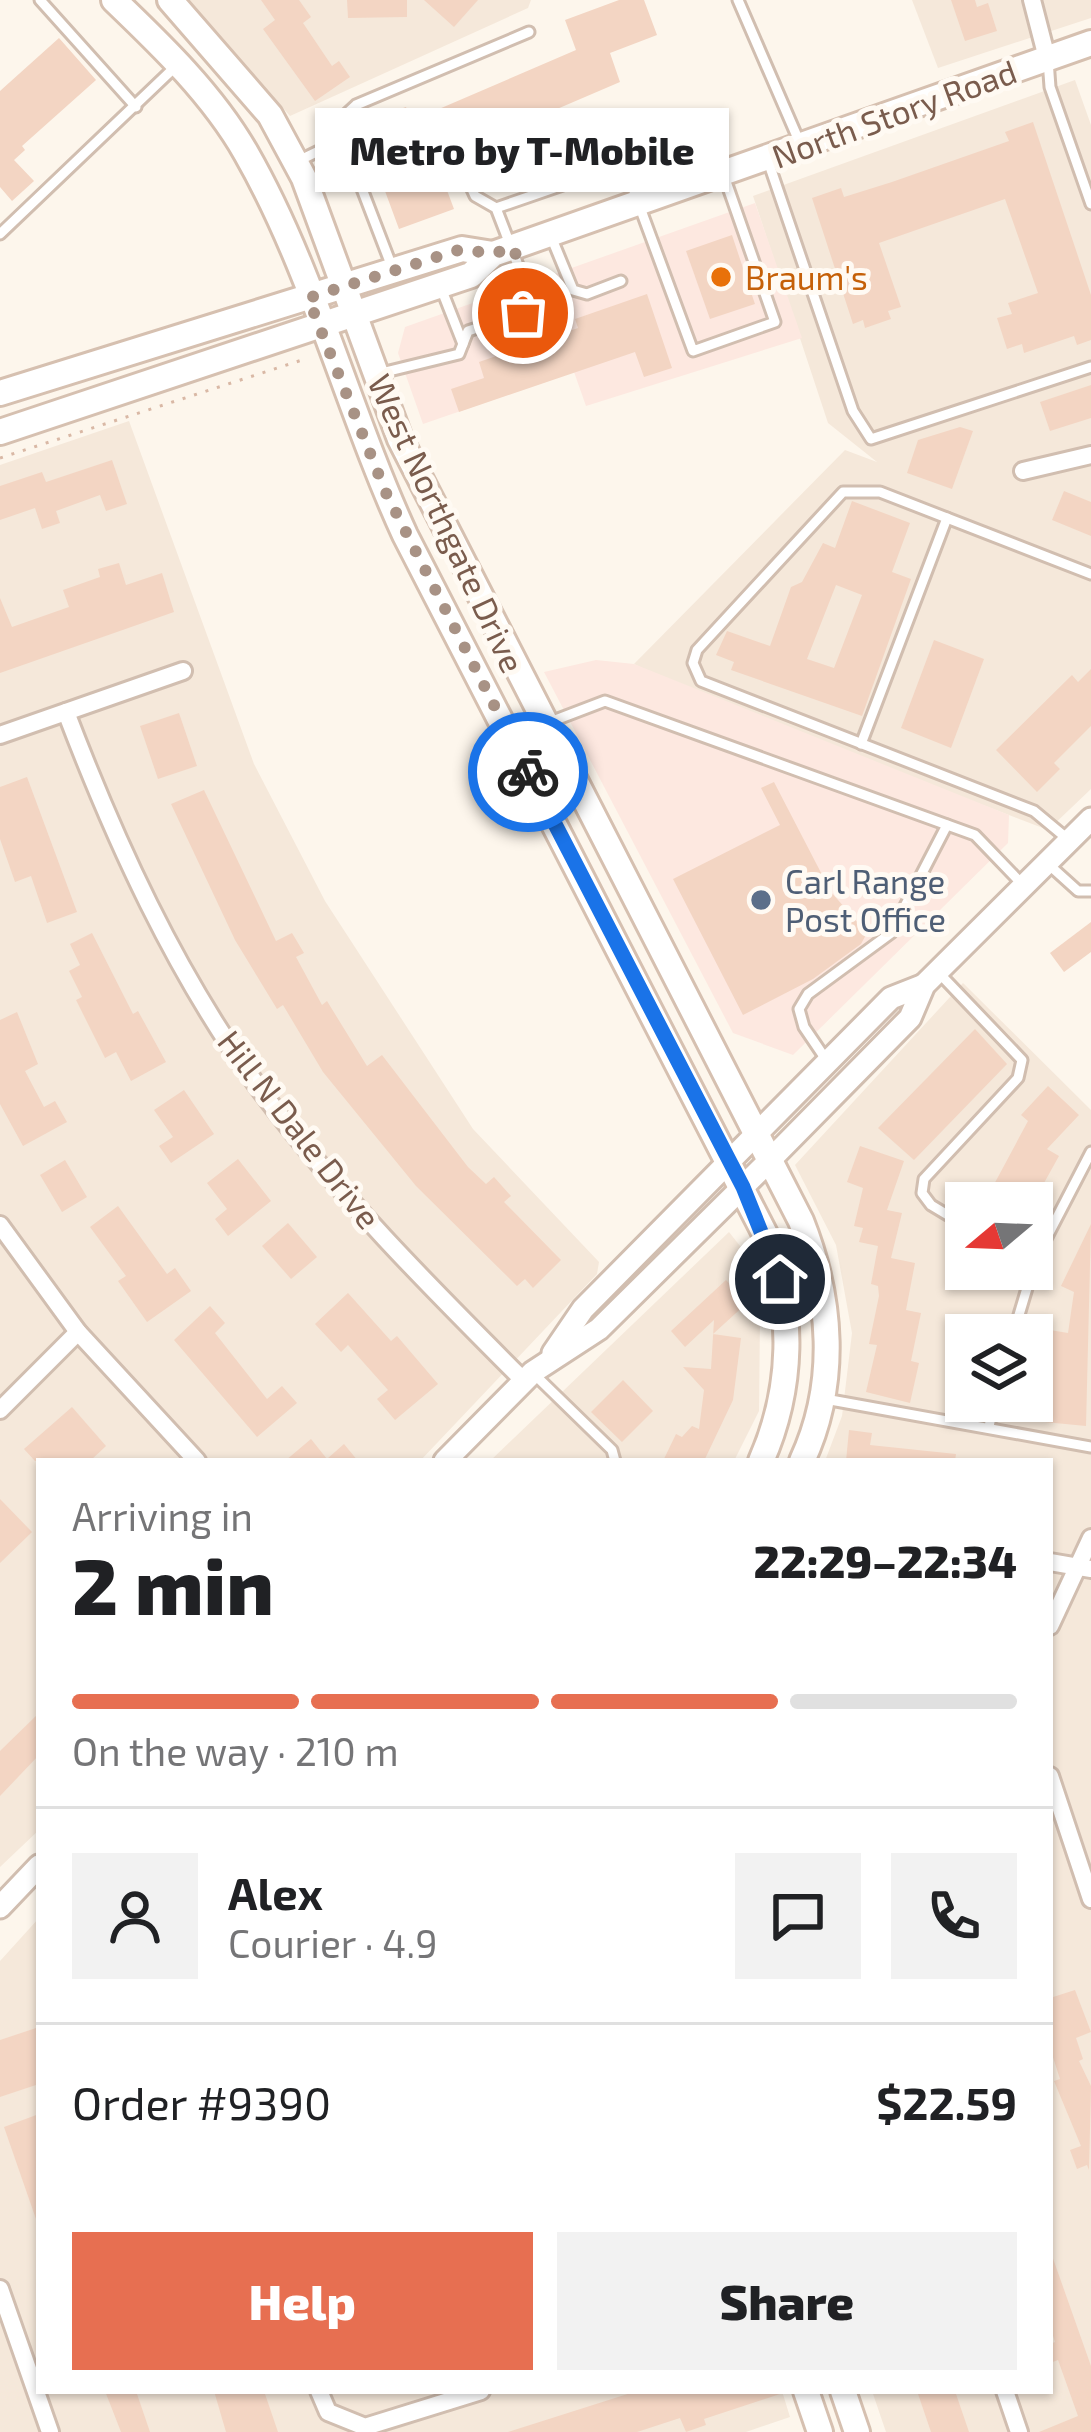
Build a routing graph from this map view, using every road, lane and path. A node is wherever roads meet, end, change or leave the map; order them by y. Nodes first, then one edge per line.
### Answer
1 (40, 0) edge
2 (114, 0) edge
3 (170, 0) edge
4 (739, 0) edge
5 (1032, 0) edge
6 (529, 32) dead end
7 (1091, 43) edge
8 (1047, 58) junction
9 (178, 63) junction
10 (136, 107) junction
11 (333, 144) junction
12 (801, 146) junction
13 (767, 158) junction
14 (296, 163) junction
15 (624, 164) junction
16 (723, 173) junction
17 (640, 202) junction
18 (1091, 204) edge
19 (496, 208) junction
20 (0, 234) edge
21 (550, 234) junction
22 (503, 251) junction
23 (394, 272) junction
24 (621, 281) dead end
25 (440, 285) junction
26 (346, 288) junction
27 (308, 298) junction
28 (355, 313) junction
29 (320, 326) junction
30 (463, 344) junction
31 (302, 360) dead end
32 (1091, 368) edge
33 (375, 375) junction
34 (0, 393) edge
35 (0, 433) edge
36 (1091, 454) edge
37 (0, 458) edge
38 (1023, 472) dead end
39 (947, 518) junction
40 (1091, 574) edge
41 (183, 671) dead end
42 (66, 712) junction
43 (544, 724) junction
44 (0, 735) edge
45 (512, 740) junction
46 (861, 744) junction
47 (1091, 819) edge
48 (947, 825) junction
49 (1070, 841) junction
50 (1047, 863) junction
51 (1024, 886) junction
52 (1091, 891) edge
53 (930, 978) junction
54 (827, 1060) junction
55 (757, 1130) junction
56 (1091, 1152) edge
57 (728, 1158) junction
58 (771, 1159) junction
59 (743, 1187) junction
60 (945, 1213) edge
61 (1053, 1222) edge
62 (0, 1225) edge
63 (78, 1332) junction
64 (536, 1371) junction
65 (823, 1398) junction
66 (0, 1410) edge
67 (990, 1422) edge
68 (989, 1427) junction
69 (1091, 1447) edge
70 (194, 1458) edge
71 (448, 1458) edge
72 (615, 1458) edge
73 (762, 1458) edge
74 (803, 1458) edge
75 (1091, 1538) edge
76 (1053, 1563) edge
77 (1084, 1568) edge
78 (1053, 1621) edge
79 (1053, 1784) edge
80 (36, 1869) edge
81 (1086, 1870) edge
82 (1091, 1899) edge
83 (0, 1906) edge
84 (0, 2289) edge
85 (36, 2392) edge
86 (37, 2394) edge
87 (320, 2394) edge
88 (471, 2394) edge
89 (807, 2394) edge
90 (844, 2394) edge
91 (1006, 2394) edge
92 (50, 2432) edge
93 (820, 2432) edge
94 (856, 2432) edge
95 (1018, 2432) edge

1 - 10 lane
2 - 9 main road, West Northgate Drive
3 - 14 main road, West Northgate Drive
4 - 12 lane
5 - 8 street
6 - 11 lane
7 - 8 main road, North Story Road
8 - 12 main road, North Story Road
8 - 18 lane
9 - 10 lane
9 - 27 main road, West Northgate Drive
10 - 20 lane
11 - 14 lane
11 - 23 lane
12 - 13 main road, North Story Road
13 - 16 main road, North Story Road
13 - 32 lane
14 - 26 main road, West Northgate Drive
15 - 17 lane
15 - 19 lane
15 - 19 lane
16 - 17 main road, North Story Road
16 - 17 lane
17 - 21 main road, North Story Road
19 - 22 lane
21 - 22 main road, North Story Road
21 - 24 lane
22 - 23 main road, North Story Road
22 - 25 main road, North Story Road
22 - 30 lane
23 - 26 main road, North Story Road
25 - 28 main road, North Story Road
25 - 30 lane
26 - 27 main road, North Story Road
26 - 28 main road, West Northgate Drive
27 - 29 main road, West Northgate Drive
27 - 34 main road, North Story Road
28 - 29 main road, North Story Road
28 - 33 main road, West Northgate Drive
29 - 35 main road, North Story Road
29 - 45 main road, West Northgate Drive
30 - 33 lane
31 - 37 path
33 - 43 main road, West Northgate Drive
36 - 38 street
39 - 40 lane
39 - 46 lane
39 - 46 lane
41 - 42 street
42 - 44 street
42 - 64 street, Hill N Dale Drive
43 - 45 main road
43 - 48 lane
43 - 55 main road, West Northgate Drive
45 - 57 main road, West Northgate Drive
46 - 49 lane
47 - 49 street
48 - 51 lane
48 - 54 lane
49 - 50 street
50 - 51 street
50 - 52 lane
51 - 53 street
53 - 54 street
53 - 58 street
53 - 60 lane
54 - 55 street
55 - 57 street
55 - 58 main road, West Northgate Drive
56 - 61 lane
57 - 59 main road, West Northgate Drive
57 - 64 street
58 - 59 street
58 - 65 main road, West Northgate Drive
59 - 64 street
59 - 73 main road, West Northgate Drive
62 - 63 street
63 - 66 street
63 - 70 street
64 - 71 street
64 - 72 lane
65 - 68 lane
65 - 74 main road, West Northgate Drive
67 - 68 lane
68 - 69 lane
75 - 77 street
76 - 77 street
77 - 78 street
79 - 81 street
80 - 83 street
81 - 82 street
84 - 85 street
86 - 92 street
87 - 88 street
89 - 93 main road
90 - 94 main road
91 - 95 street

